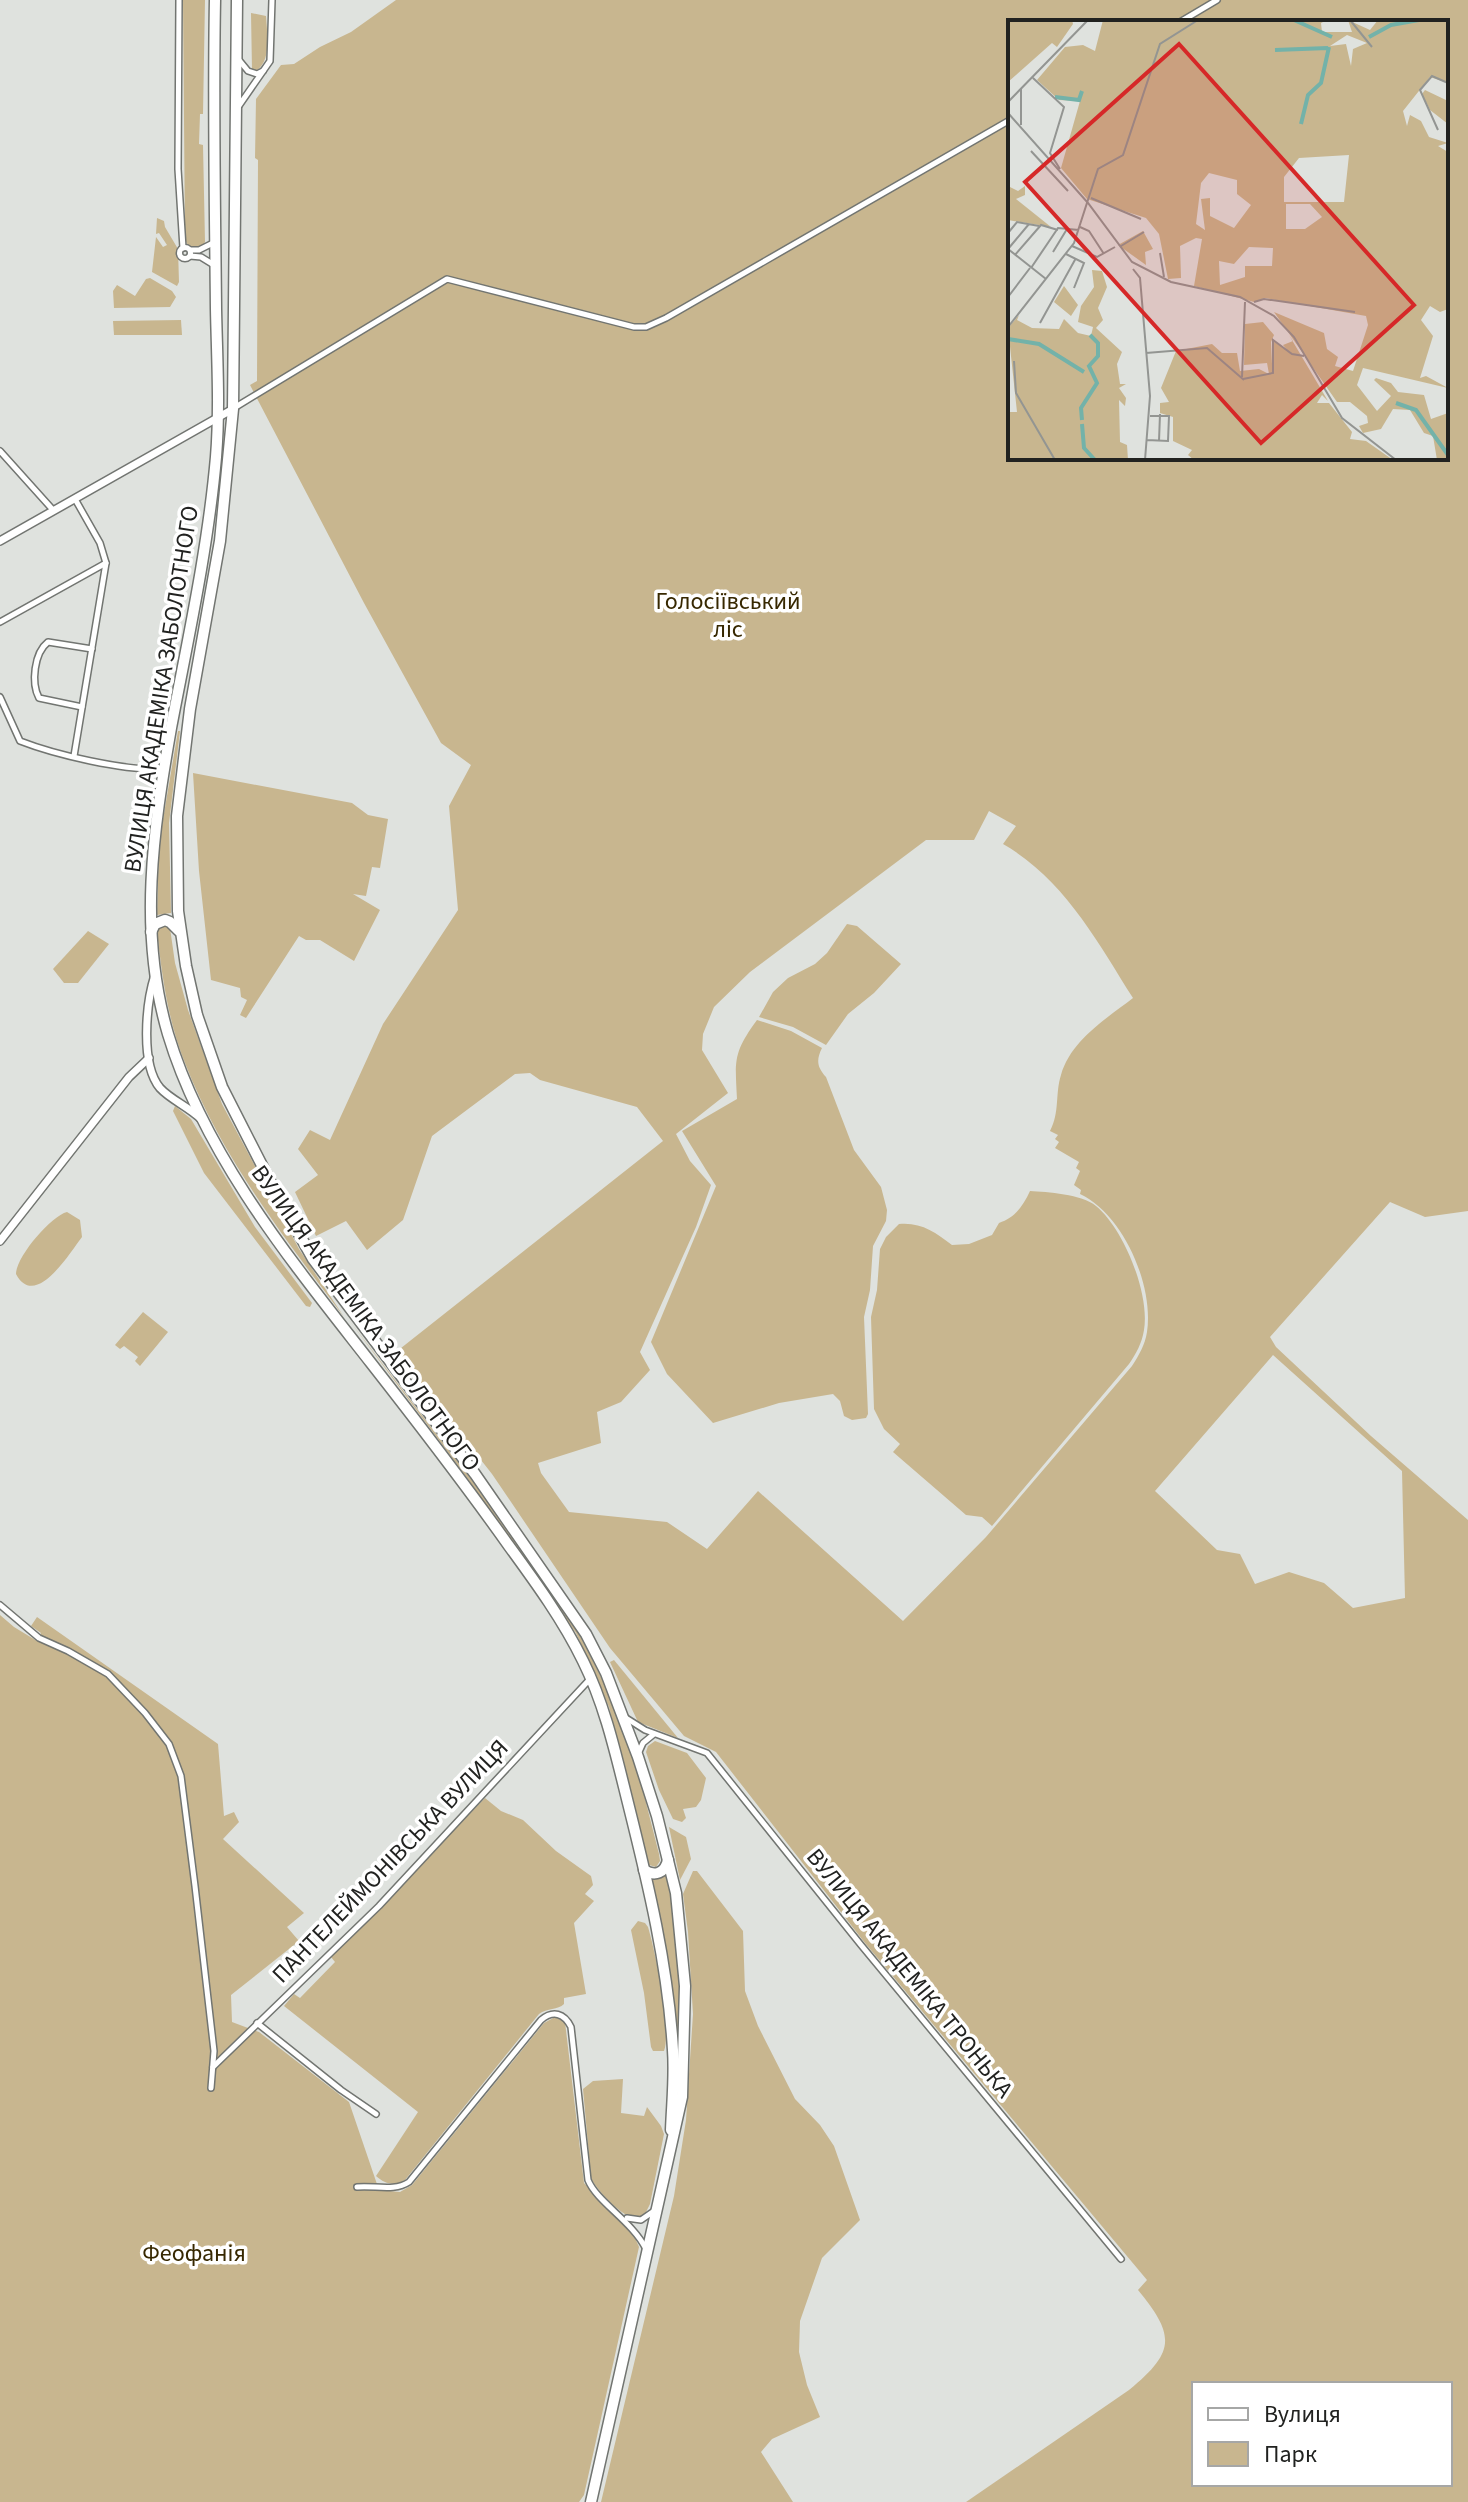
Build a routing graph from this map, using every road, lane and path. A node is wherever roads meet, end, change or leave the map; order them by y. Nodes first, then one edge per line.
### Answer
1 (179, 0) edge
2 (215, 0) edge
3 (237, 0) edge
4 (272, 0) edge
5 (1217, 0) edge
6 (1183, 20) edge
7 (236, 56) junction
8 (267, 68) junction
9 (236, 111) junction
10 (1008, 121) edge
11 (216, 242) junction
12 (186, 248) junction
13 (189, 257) junction
14 (216, 266) junction
15 (233, 409) junction
16 (217, 419) junction
17 (0, 451) edge
18 (75, 499) junction
19 (54, 511) junction
20 (0, 541) edge
21 (106, 563) junction
22 (0, 622) edge
23 (92, 649) junction
24 (0, 697) edge
25 (82, 707) junction
26 (74, 756) junction
27 (164, 768) junction
28 (151, 932) junction
29 (180, 932) junction
30 (156, 973) junction
31 (149, 1058) junction
32 (208, 1127) junction
33 (0, 1241) edge
34 (0, 1605) edge
35 (591, 1678) junction
36 (622, 1714) junction
37 (654, 1734) junction
38 (638, 1757) junction
39 (668, 1860) junction
40 (644, 1870) junction
41 (257, 2023) junction
42 (213, 2067) junction
43 (211, 2088) dead end
44 (376, 2114) dead end
45 (672, 2144) junction
46 (357, 2187) dead end
47 (659, 2207) junction
48 (619, 2214) junction
49 (648, 2253) junction
50 (1121, 2259) dead end
51 (591, 2502) edge

1 - 12 street
2 - 11 highway, ВУЛИЦЯ АКАДЕМІКА ЗАБОЛОТНОГО
3 - 7 highway, ВУЛИЦЯ АКАДЕМІКА ЗАБОЛОТНОГО
4 - 8 street
5 - 6 street
7 - 8 street
7 - 9 highway, ВУЛИЦЯ АКАДЕМІКА ЗАБОЛОТНОГО
8 - 9 street
9 - 15 highway, ВУЛИЦЯ АКАДЕМІКА ЗАБОЛОТНОГО
10 - 15 street
11 - 12 street
11 - 14 highway, ВУЛИЦЯ АКАДЕМІКА ЗАБОЛОТНОГО
12 - 13 street
12 - 13 street
13 - 14 street
14 - 16 highway, ВУЛИЦЯ АКАДЕМІКА ЗАБОЛОТНОГО
15 - 16 street
15 - 29 highway, ВУЛИЦЯ АКАДЕМІКА ЗАБОЛОТНОГО
16 - 18 street
16 - 27 highway, ВУЛИЦЯ АКАДЕМІКА ЗАБОЛОТНОГО
17 - 19 street
18 - 19 street
18 - 21 street
19 - 20 street
21 - 22 street
21 - 23 street
23 - 25 street
23 - 25 street
24 - 26 street
25 - 26 street
26 - 27 street
27 - 28 highway, ВУЛИЦЯ АКАДЕМІКА ЗАБОЛОТНОГО
28 - 29 highway
28 - 30 highway, ВУЛИЦЯ АКАДЕМІКА ЗАБОЛОТНОГО
29 - 36 highway, ВУЛИЦЯ АКАДЕМІКА ЗАБОЛОТНОГО
30 - 31 street
30 - 32 highway, ВУЛИЦЯ АКАДЕМІКА ЗАБОЛОТНОГО
31 - 32 street
31 - 33 street
32 - 35 highway, ВУЛИЦЯ АКАДЕМІКА ЗАБОЛОТНОГО
34 - 42 street
35 - 40 highway, ВУЛИЦЯ АКАДЕМІКА ЗАБОЛОТНОГО
35 - 41 street, ПАНТЕЛЕЙМОНІВСЬКА ВУЛИЦЯ
36 - 37 street, ВУЛИЦЯ АКАДЕМІКА ТРОНЬКА
36 - 38 highway, ВУЛИЦЯ АКАДЕМІКА ЗАБОЛОТНОГО
37 - 38 street
37 - 50 street, ВУЛИЦЯ АКАДЕМІКА ТРОНЬКА
38 - 39 highway, ВУЛИЦЯ АКАДЕМІКА ЗАБОЛОТНОГО
39 - 40 highway
39 - 45 highway, ВУЛИЦЯ АКАДЕМІКА ЗАБОЛОТНОГО
40 - 45 highway, ВУЛИЦЯ АКАДЕМІКА ЗАБОЛОТНОГО
41 - 42 street, ПАНТЕЛЕЙМОНІВСЬКА ВУЛИЦЯ
41 - 44 street
42 - 43 street
45 - 47 highway, ВУЛИЦЯ АКАДЕМІКА ЗАБОЛОТНОГО
46 - 48 street
47 - 48 street
47 - 49 highway, ВУЛИЦЯ АКАДЕМІКА ЗАБОЛОТНОГО
48 - 49 street
49 - 51 highway, ВУЛИЦЯ АКАДЕМІКА ЗАБОЛОТНОГО

